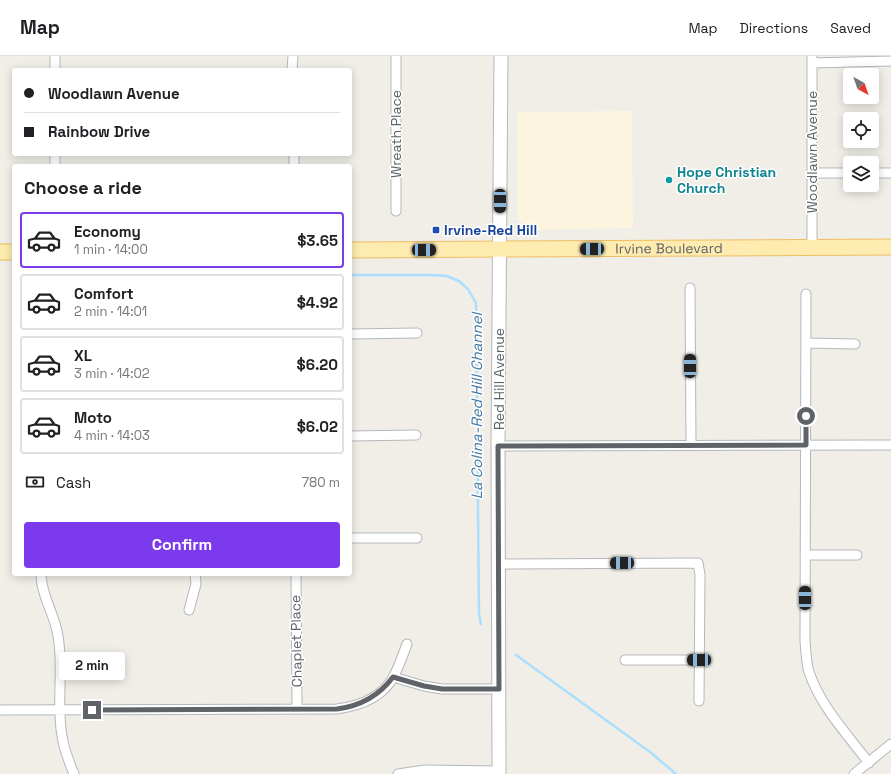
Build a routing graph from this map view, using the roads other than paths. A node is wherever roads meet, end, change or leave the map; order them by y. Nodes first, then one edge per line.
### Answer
1 (55, 56) edge
2 (292, 56) edge
3 (396, 56) edge
4 (500, 56) edge
5 (812, 59) edge
6 (891, 61) edge
7 (55, 68) edge
8 (292, 68) edge
9 (812, 173) junction
10 (843, 173) edge
11 (879, 173) edge
12 (891, 173) edge
13 (396, 211) dead end
14 (812, 247) junction
15 (891, 247) edge
16 (352, 250) edge
17 (500, 250) junction
18 (0, 252) edge
19 (12, 252) edge
20 (690, 288) dead end
21 (806, 294) dead end
22 (417, 333) dead end
23 (352, 334) edge
24 (806, 343) junction
25 (855, 344) dead end
26 (352, 436) edge
27 (416, 436) dead end
28 (891, 444) edge
29 (691, 445) junction
30 (806, 445) junction
31 (498, 446) junction
32 (352, 538) edge
33 (417, 538) dead end
34 (805, 555) junction
35 (857, 555) dead end
36 (499, 564) junction
37 (41, 576) edge
38 (195, 576) edge
39 (296, 576) edge
40 (189, 610) dead end
41 (407, 644) dead end
42 (625, 660) dead end
43 (699, 660) junction
44 (393, 677) junction
45 (499, 689) junction
46 (699, 701) dead end
47 (297, 709) junction
48 (0, 710) edge
49 (60, 710) junction
50 (891, 744) edge
51 (869, 763) junction
52 (499, 772) edge
53 (74, 774) edge
54 (398, 774) edge
55 (854, 774) edge

1 - 7 street
2 - 8 street
3 - 13 street, Wreath Place
4 - 17 main road, Red Hill Avenue
5 - 6 street
5 - 9 street, Woodlawn Avenue
9 - 10 street
9 - 14 street, Woodlawn Avenue
11 - 12 street
14 - 15 main road, Irvine Boulevard
14 - 17 main road, Irvine Boulevard
16 - 17 main road, Irvine Boulevard
17 - 31 main road, Red Hill Avenue
18 - 19 main road
20 - 29 street
21 - 24 street
22 - 23 street
24 - 25 street
24 - 30 street
26 - 27 street
28 - 30 street
29 - 30 street
29 - 31 street
30 - 34 street
31 - 36 main road, Red Hill Avenue
32 - 33 street
34 - 35 street
34 - 51 street
36 - 43 street
36 - 45 main road, Red Hill Avenue
37 - 49 street
38 - 40 street
39 - 47 street, Chaplet Place
41 - 44 street
42 - 43 street
43 - 46 street
44 - 45 street
44 - 47 street
45 - 52 main road, Red Hill Avenue
47 - 49 street
48 - 49 street
49 - 53 street
50 - 51 street
51 - 55 street
52 - 54 street

